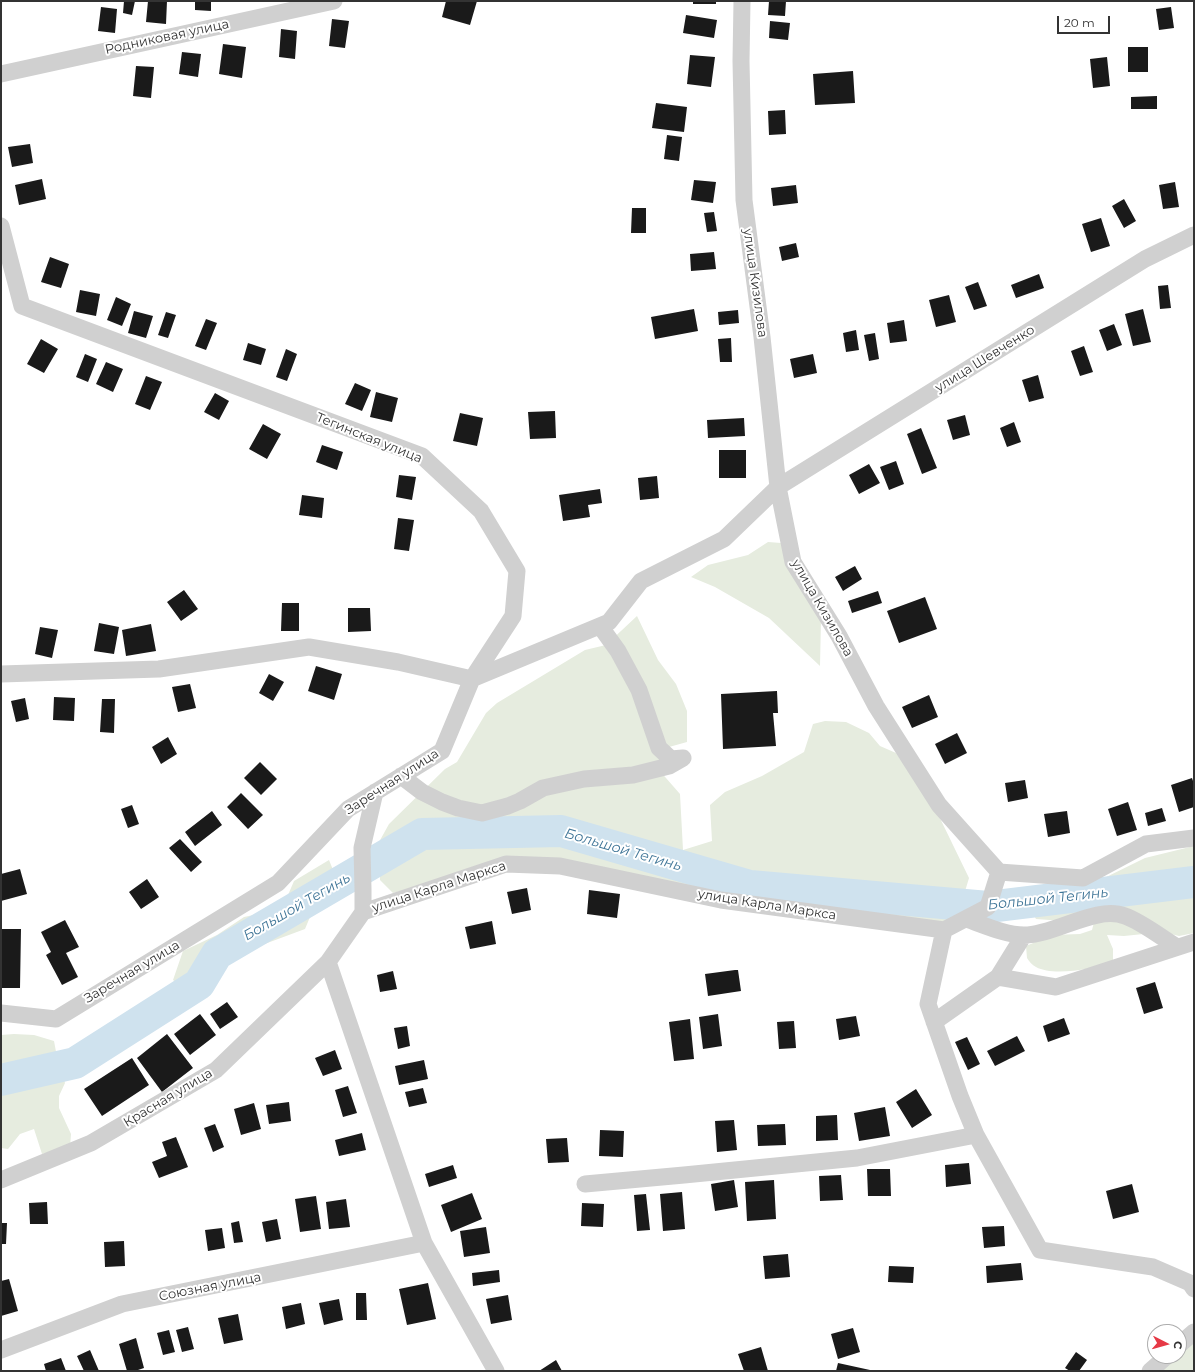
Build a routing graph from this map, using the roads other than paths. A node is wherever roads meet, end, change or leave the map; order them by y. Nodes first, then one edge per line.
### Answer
1 (334, 1) edge
2 (742, 1) edge
3 (1, 74) edge
4 (1, 226) edge
5 (1194, 235) edge
6 (778, 487) junction
7 (600, 626) junction
8 (1, 674) edge
9 (472, 679) junction
10 (401, 776) junction
11 (375, 792) junction
12 (1194, 838) edge
13 (999, 872) junction
14 (362, 912) junction
15 (966, 919) junction
16 (944, 930) junction
17 (1024, 935) junction
18 (1194, 942) edge
19 (1177, 947) junction
20 (328, 962) junction
21 (998, 977) junction
22 (1, 1013) edge
23 (934, 1022) junction
24 (976, 1135) junction
25 (1, 1180) edge
26 (585, 1184) dead end
27 (424, 1243) junction
28 (1194, 1289) edge
29 (1, 1350) edge
30 (1158, 1364) edge
31 (496, 1371) edge
32 (1150, 1371) edge

1 - 3 street, Родниковая улица
2 - 6 street, улица Кизилова
4 - 9 street, Тегинская улица
5 - 6 street, улица Шевченко
6 - 7 street
6 - 13 street, улица Кизилова
7 - 9 street
7 - 10 street
8 - 9 street
9 - 10 street, Заречная улица
10 - 11 street, Заречная улица
11 - 14 street
11 - 22 street, Заречная улица
12 - 13 street
13 - 15 street
14 - 16 street, улица Карла Маркса
14 - 20 street, улица Карла Маркса
15 - 16 street
15 - 17 street
16 - 23 street
17 - 19 street
17 - 21 street
18 - 19 street
19 - 21 street
20 - 25 street, Красная улица
20 - 27 street
21 - 23 street
23 - 24 street
24 - 26 street
24 - 28 street
27 - 29 street, Союзная улица
27 - 31 street
30 - 32 street

